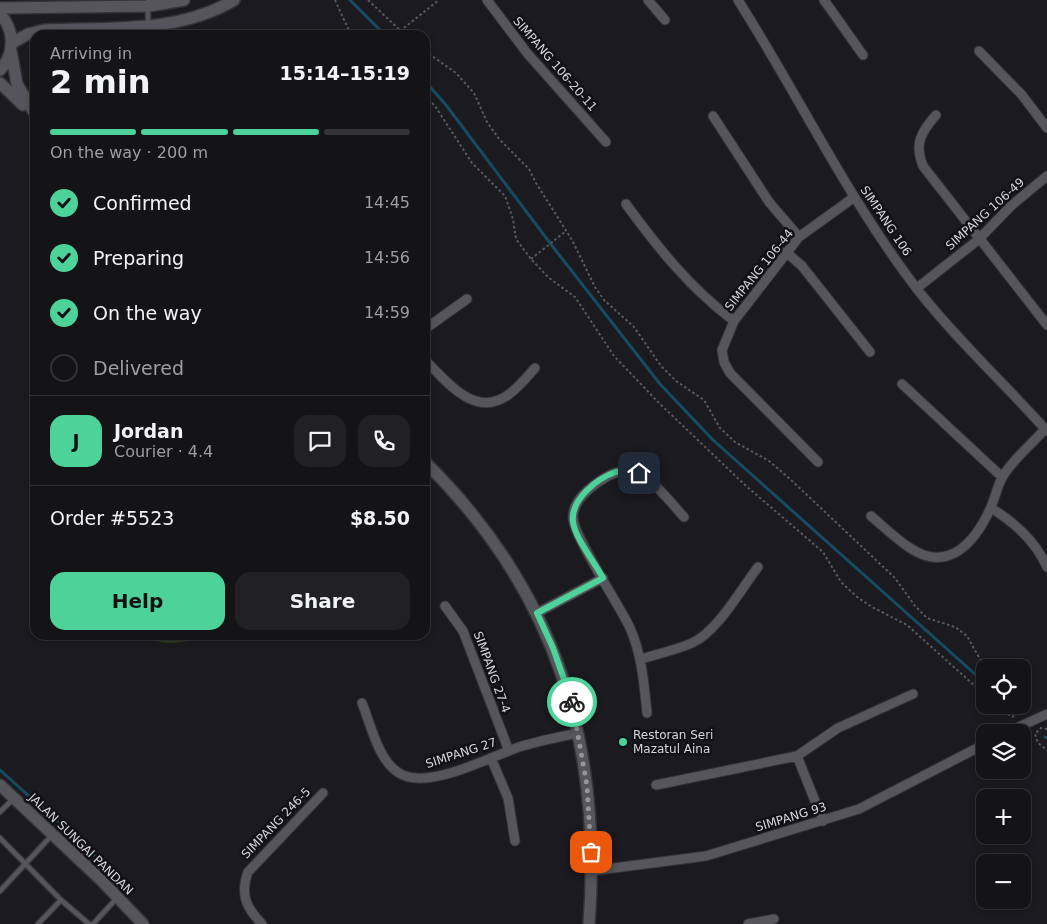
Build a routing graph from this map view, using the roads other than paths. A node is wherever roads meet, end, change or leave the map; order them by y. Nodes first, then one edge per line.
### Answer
1 (184, 0) edge
2 (234, 0) edge
3 (487, 0) edge
4 (648, 0) edge
5 (738, 0) edge
6 (824, 0) edge
7 (149, 3) edge
8 (0, 8) edge
9 (0, 14) edge
10 (665, 20) dead end
11 (148, 26) junction
12 (44, 30) edge
13 (30, 34) edge
14 (11, 47) junction
15 (979, 51) dead end
16 (863, 54) dead end
17 (0, 70) edge
18 (0, 83) edge
19 (30, 107) edge
20 (30, 111) edge
21 (936, 115) dead end
22 (713, 116) dead end
23 (1047, 128) edge
24 (606, 142) dead end
25 (1047, 176) edge
26 (854, 198) junction
27 (626, 204) dead end
28 (800, 237) junction
29 (978, 240) junction
30 (786, 252) junction
31 (917, 288) junction
32 (467, 299) dead end
33 (734, 321) junction
34 (1047, 325) edge
35 (430, 326) edge
36 (870, 352) dead end
37 (430, 365) edge
38 (535, 368) dead end
39 (902, 384) dead end
40 (1046, 430) edge
41 (818, 462) dead end
42 (430, 467) edge
43 (1002, 477) junction
44 (991, 508) junction
45 (871, 516) dead end
46 (684, 517) dead end
47 (758, 567) dead end
48 (1047, 567) edge
49 (603, 578) junction
50 (445, 606) dead end
51 (537, 613) junction
52 (641, 659) junction
53 (913, 694) dead end
54 (362, 704) dead end
55 (647, 713) dead end
56 (1047, 714) edge
57 (1025, 724) edge
58 (578, 732) junction
59 (976, 749) edge
60 (509, 751) junction
61 (797, 756) junction
62 (491, 758) junction
63 (0, 785) edge
64 (656, 785) dead end
65 (323, 792) dead end
66 (14, 798) junction
67 (0, 812) edge
68 (822, 821) junction
69 (53, 834) junction
70 (0, 838) edge
71 (515, 841) dead end
72 (26, 862) junction
73 (591, 871) junction
74 (0, 891) edge
75 (117, 898) junction
76 (61, 900) junction
77 (774, 919) dead end
78 (38, 924) edge
79 (89, 924) edge
80 (93, 924) edge
81 (143, 924) edge
82 (262, 924) edge
83 (589, 924) edge
84 (748, 924) edge

1 - 7 street
2 - 11 street
3 - 24 street, SIMPANG 106-20-11
4 - 10 street
5 - 26 street, SIMPANG 106
6 - 16 street
7 - 8 street
7 - 11 lane
9 - 14 street
11 - 12 street
13 - 14 street
14 - 17 street
14 - 19 street
15 - 23 street
18 - 20 street
21 - 29 street
22 - 28 street
25 - 29 street, SIMPANG 106-49
26 - 28 street, SIMPANG 106-44
26 - 31 street, SIMPANG 106
27 - 33 street
28 - 30 street, SIMPANG 106-44
29 - 31 street, SIMPANG 106-49
29 - 34 street
30 - 33 street, SIMPANG 106-44
30 - 36 street
31 - 40 street, SIMPANG 106
32 - 35 street
33 - 41 street, SIMPANG 106-44
37 - 38 street
39 - 43 street
40 - 43 street
42 - 51 street
43 - 44 street
44 - 45 street
44 - 48 street
46 - 49 street
47 - 52 street
49 - 51 street
49 - 52 street
50 - 60 street, SIMPANG 27-4
51 - 58 street
52 - 55 street
53 - 61 street
54 - 62 street, SIMPANG 27
56 - 57 street
58 - 60 street, SIMPANG 27
58 - 73 street
59 - 68 street, SIMPANG 93
60 - 62 street, SIMPANG 27
61 - 64 street
61 - 68 street
62 - 71 street
63 - 66 street, JALAN SUNGAI PANDAN
65 - 82 street, SIMPANG 246-5
66 - 67 lane
66 - 69 street, JALAN SUNGAI PANDAN
68 - 73 street, SIMPANG 93
69 - 72 lane
69 - 75 street, JALAN SUNGAI PANDAN
70 - 72 lane
72 - 74 lane
72 - 76 lane
73 - 83 street
75 - 80 lane
75 - 81 street, JALAN SUNGAI PANDAN
76 - 78 lane
76 - 79 lane
77 - 84 street

